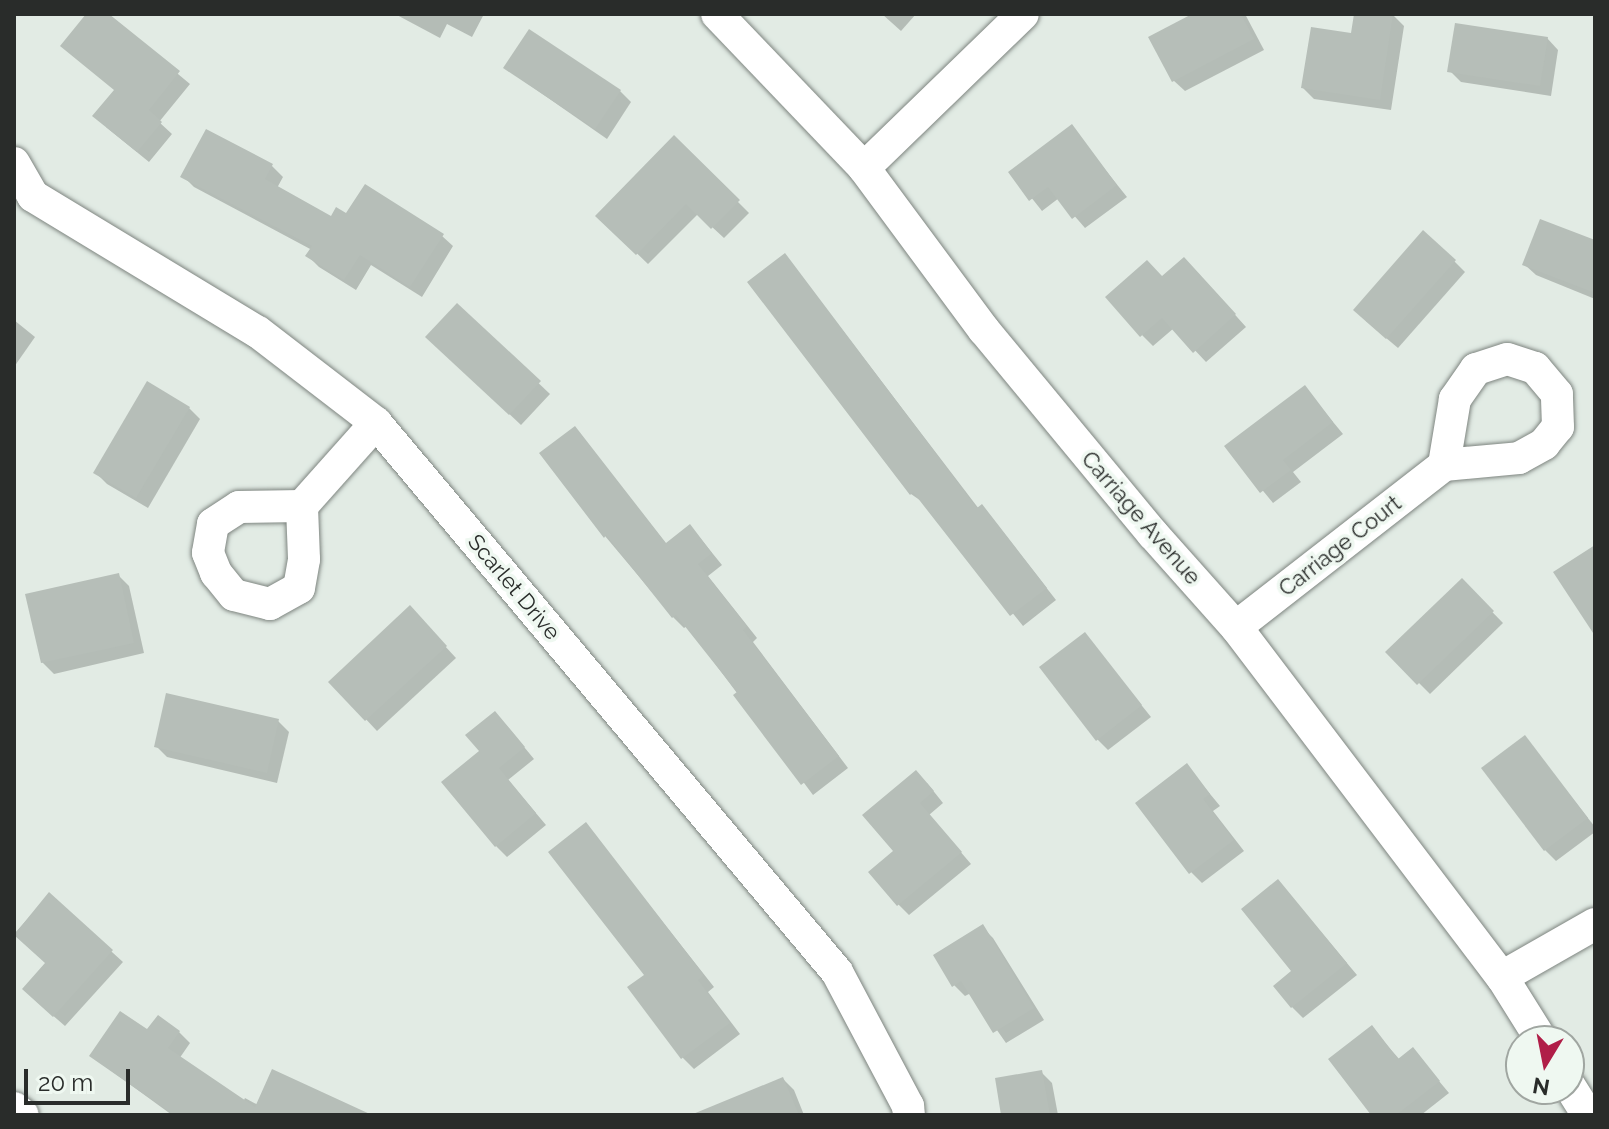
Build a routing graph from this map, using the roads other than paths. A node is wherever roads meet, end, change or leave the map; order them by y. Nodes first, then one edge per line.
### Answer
1 (717, 14) edge
2 (1023, 14) edge
3 (14, 163) edge
4 (864, 168) junction
5 (376, 423) junction
6 (1444, 465) dead end
7 (302, 506) dead end
8 (1236, 627) junction
9 (1595, 924) edge
10 (1502, 977) junction
11 (1532, 1025) edge
12 (14, 1108) edge
13 (23, 1115) edge
14 (909, 1115) edge

1 - 4 street, Carriage Avenue
2 - 4 street
3 - 5 street, Scarlet Drive
4 - 8 street, Carriage Avenue
5 - 7 street
5 - 14 street, Scarlet Drive
6 - 8 street, Carriage Court
8 - 10 street, Carriage Avenue
9 - 10 street
10 - 11 street, Carriage Avenue
12 - 13 street

